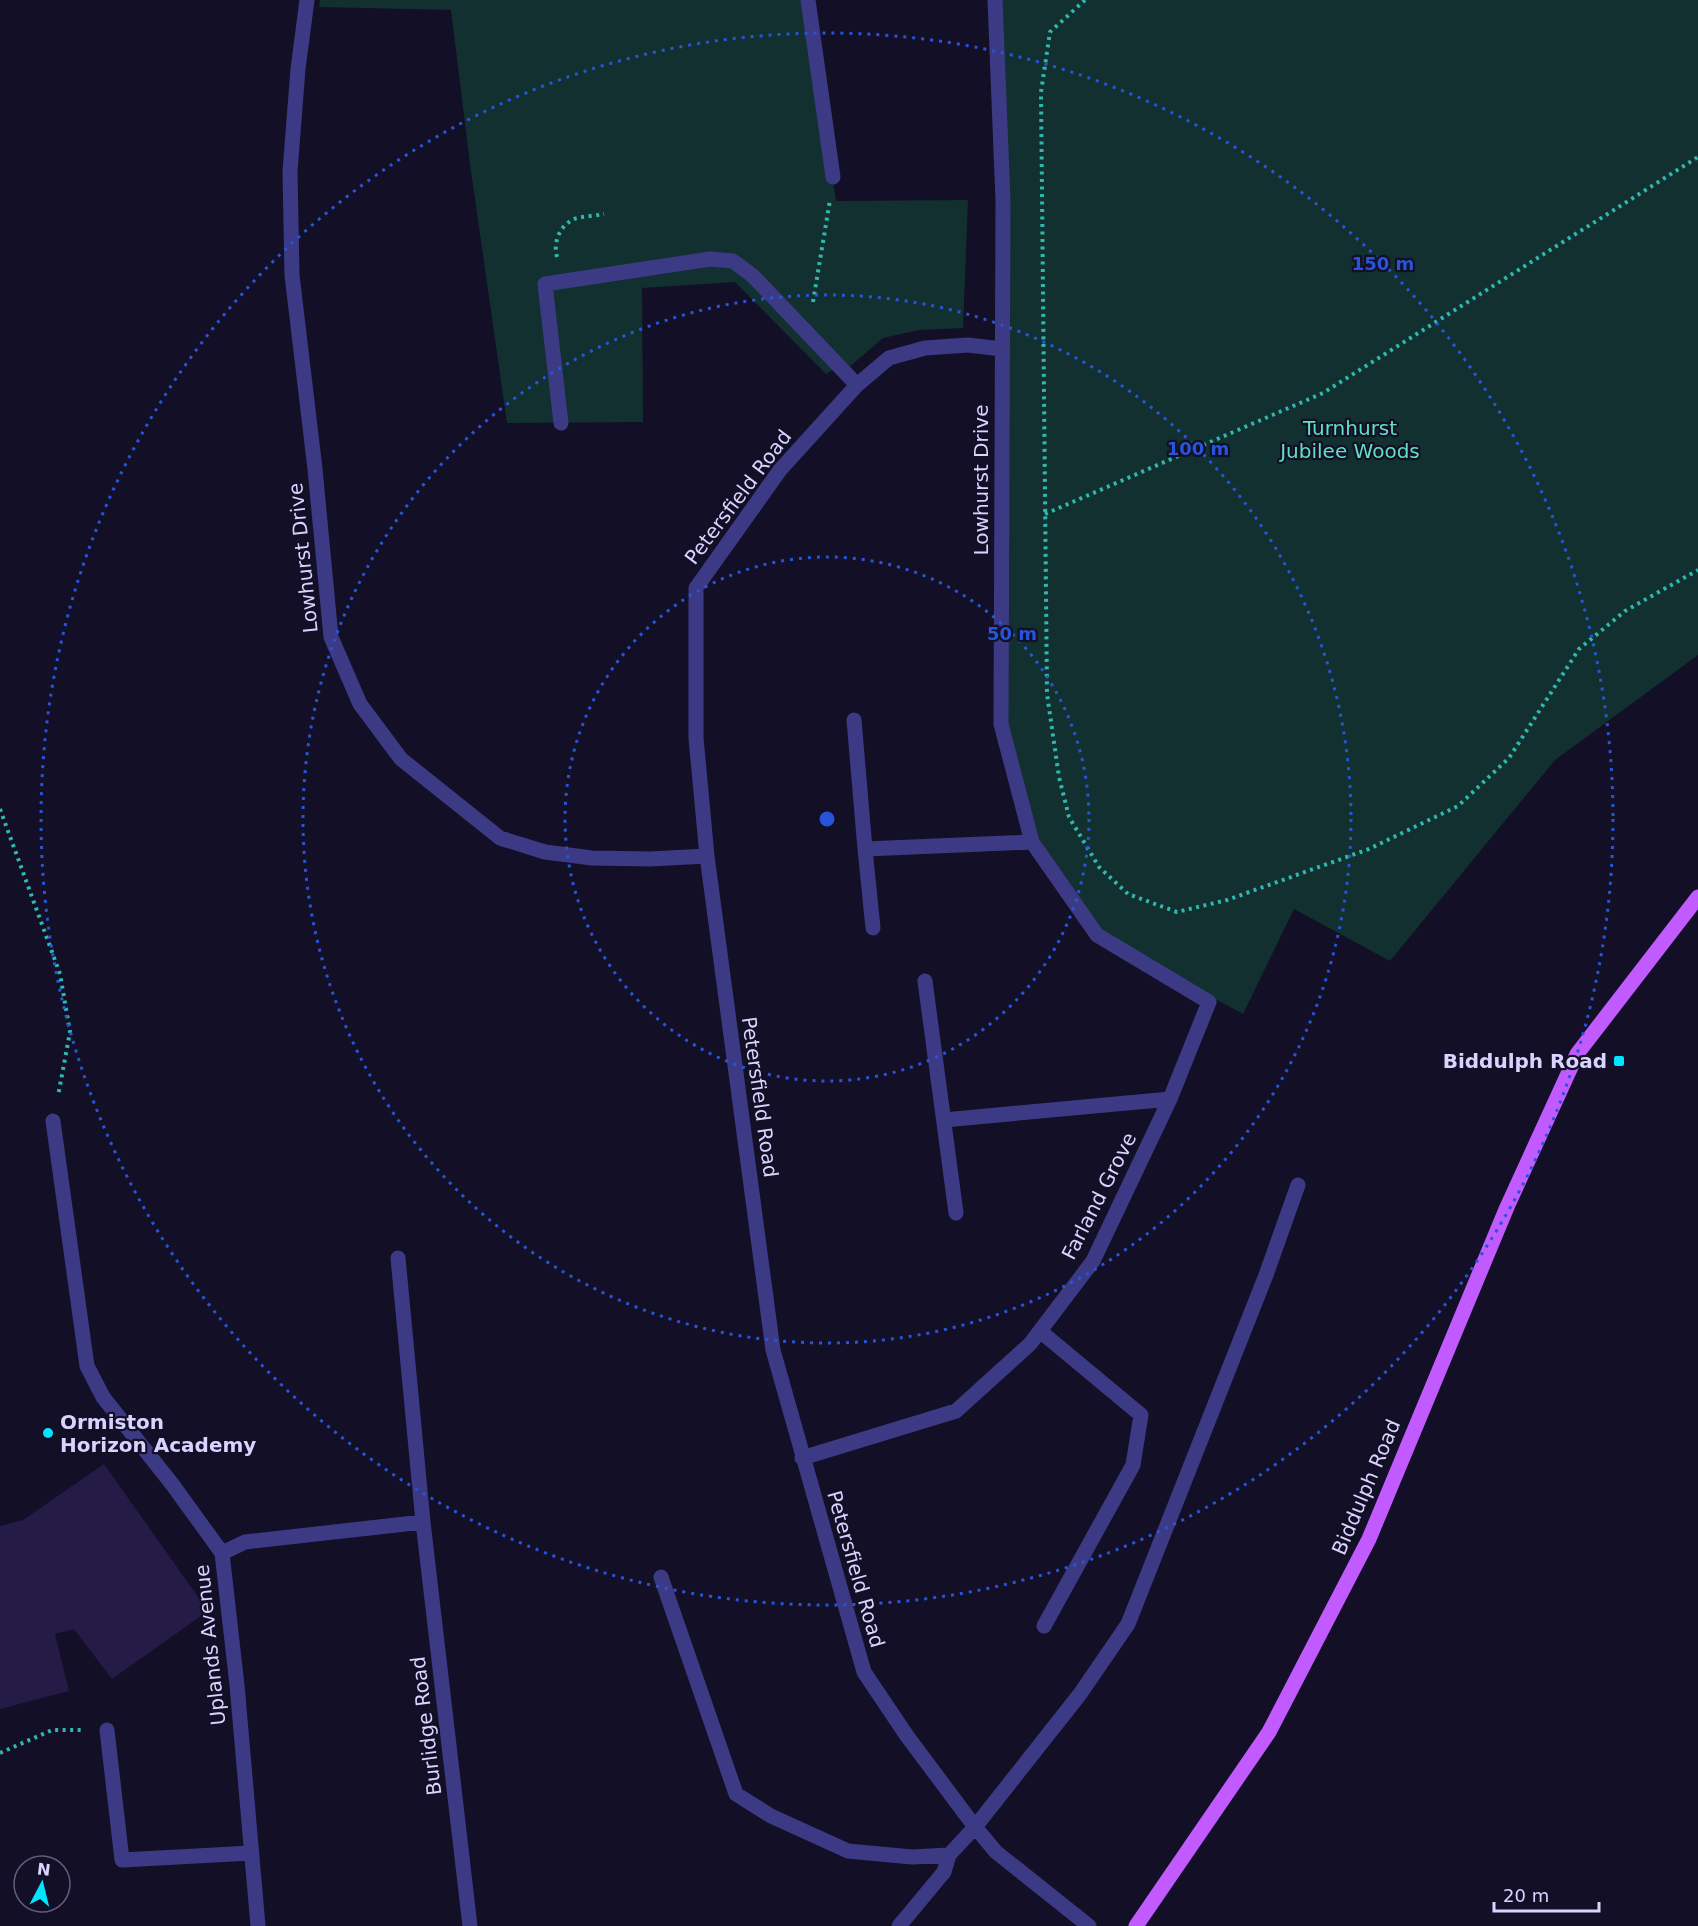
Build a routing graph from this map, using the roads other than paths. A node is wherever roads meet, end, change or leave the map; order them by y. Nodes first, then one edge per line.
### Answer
1 (308, 0) edge
2 (808, 0) edge
3 (995, 0) edge
4 (833, 177) road end
5 (1002, 349) junction
6 (857, 385) junction
7 (561, 423) dead end
8 (854, 720) dead end
9 (1032, 842) junction
10 (865, 849) junction
11 (706, 856) junction
12 (1698, 897) edge
13 (873, 928) dead end
14 (1097, 935) joint
15 (925, 981) dead end
16 (1170, 1099) junction
17 (944, 1120) junction
18 (53, 1121) road end
19 (1298, 1185) dead end
20 (956, 1214) dead end
21 (398, 1258) dead end
22 (1040, 1331) junction
23 (802, 1458) junction
24 (423, 1522) junction
25 (222, 1553) junction
26 (661, 1577) dead end
27 (1044, 1626) dead end
28 (107, 1730) road end
29 (975, 1827) junction
30 (252, 1853) junction
31 (949, 1856) junction
32 (258, 1926) edge
33 (470, 1926) edge
34 (899, 1926) edge
35 (1089, 1926) edge
36 (1136, 1926) edge

1 - 11 street, Lowhurst Drive
2 - 4 street
3 - 5 street, Lowhurst Drive
5 - 6 street, Petersfield Road
5 - 9 street, Lowhurst Drive
6 - 7 street
6 - 11 street, Petersfield Road
8 - 10 street
9 - 10 street
9 - 14 street, Lowhurst Drive
10 - 13 street
11 - 23 street, Petersfield Road
12 - 36 main road, Biddulph Road
14 - 16 street, Farland Grove
15 - 17 street
16 - 17 street
16 - 22 street, Farland Grove
17 - 20 street
18 - 25 street, Uplands Avenue
19 - 29 street
21 - 24 street, Burlidge Road
22 - 23 street, Farland Grove
22 - 27 street
23 - 29 street, Petersfield Road
24 - 25 street
24 - 33 street, Burlidge Road
25 - 30 street, Uplands Avenue
26 - 31 street
28 - 30 street
29 - 31 street
29 - 35 street, Petersfield Road
30 - 32 street, Uplands Avenue
31 - 34 street

